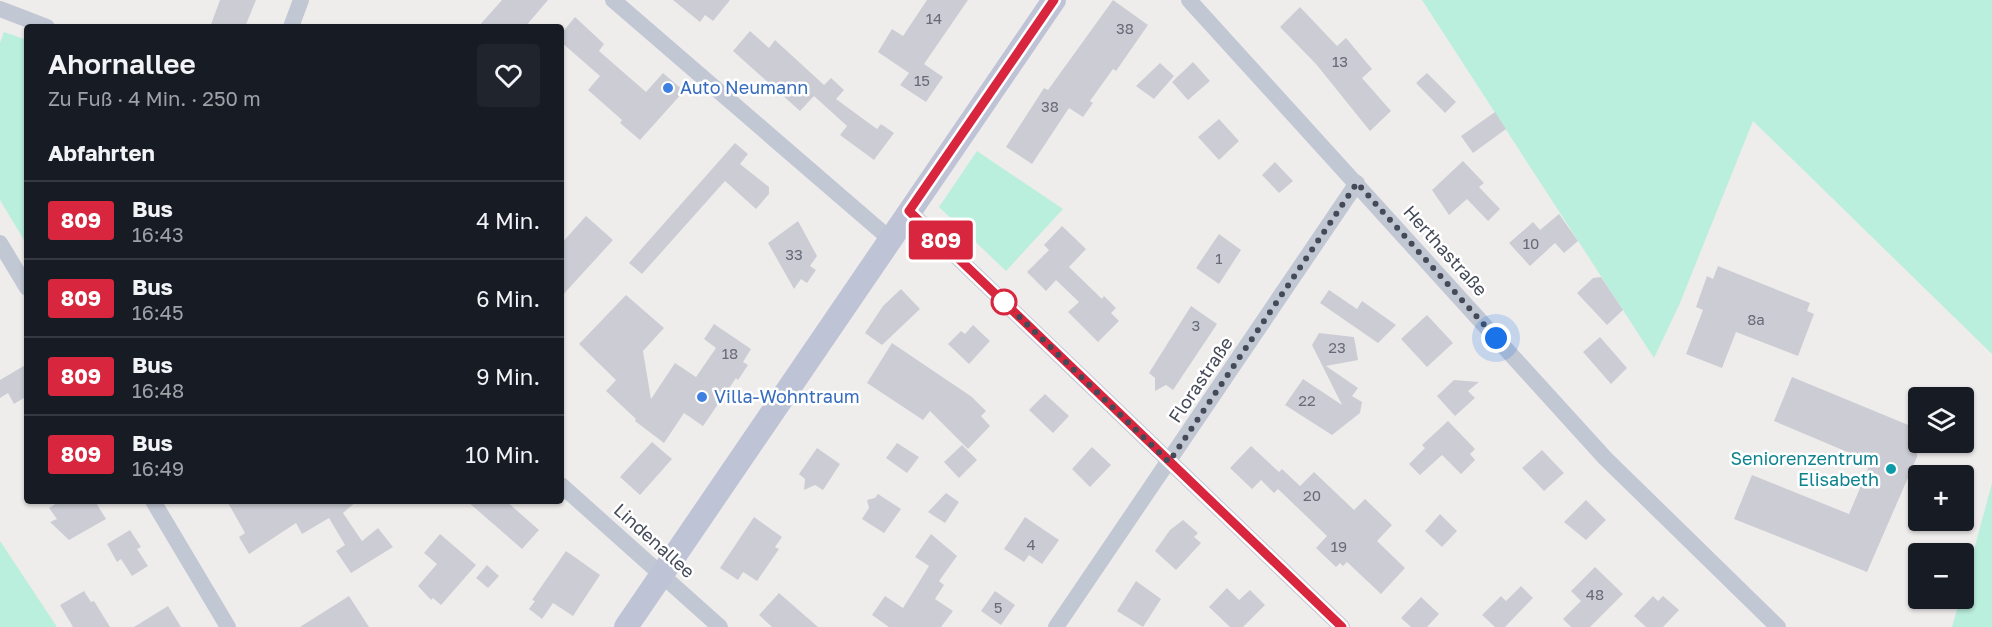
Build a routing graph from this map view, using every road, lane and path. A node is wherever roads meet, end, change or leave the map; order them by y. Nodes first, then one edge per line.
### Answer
1 (301, 0) edge
2 (1054, 0) edge
3 (1189, 0) edge
4 (615, 1) edge
5 (0, 9) edge
6 (38, 24) edge
7 (292, 24) edge
8 (1357, 183) junction
9 (909, 211) junction
10 (890, 239) junction
11 (0, 243) edge
12 (24, 283) edge
13 (1169, 462) junction
14 (564, 488) edge
15 (155, 504) edge
16 (662, 574) junction
17 (228, 627) edge
18 (626, 627) edge
19 (720, 627) edge
20 (1056, 627) edge
21 (1342, 627) edge
22 (1778, 627) edge

1 - 7 street
2 - 9 main road
3 - 8 street, Herthastraße
4 - 10 street
5 - 6 street
8 - 13 street, Florastraße
8 - 22 street, Herthastraße
9 - 10 main road
9 - 13 street
10 - 16 main road
11 - 12 street
13 - 20 street, Florastraße
13 - 21 street
14 - 16 street, Lindenallee
15 - 17 street
16 - 18 main road
16 - 19 street, Lindenallee

